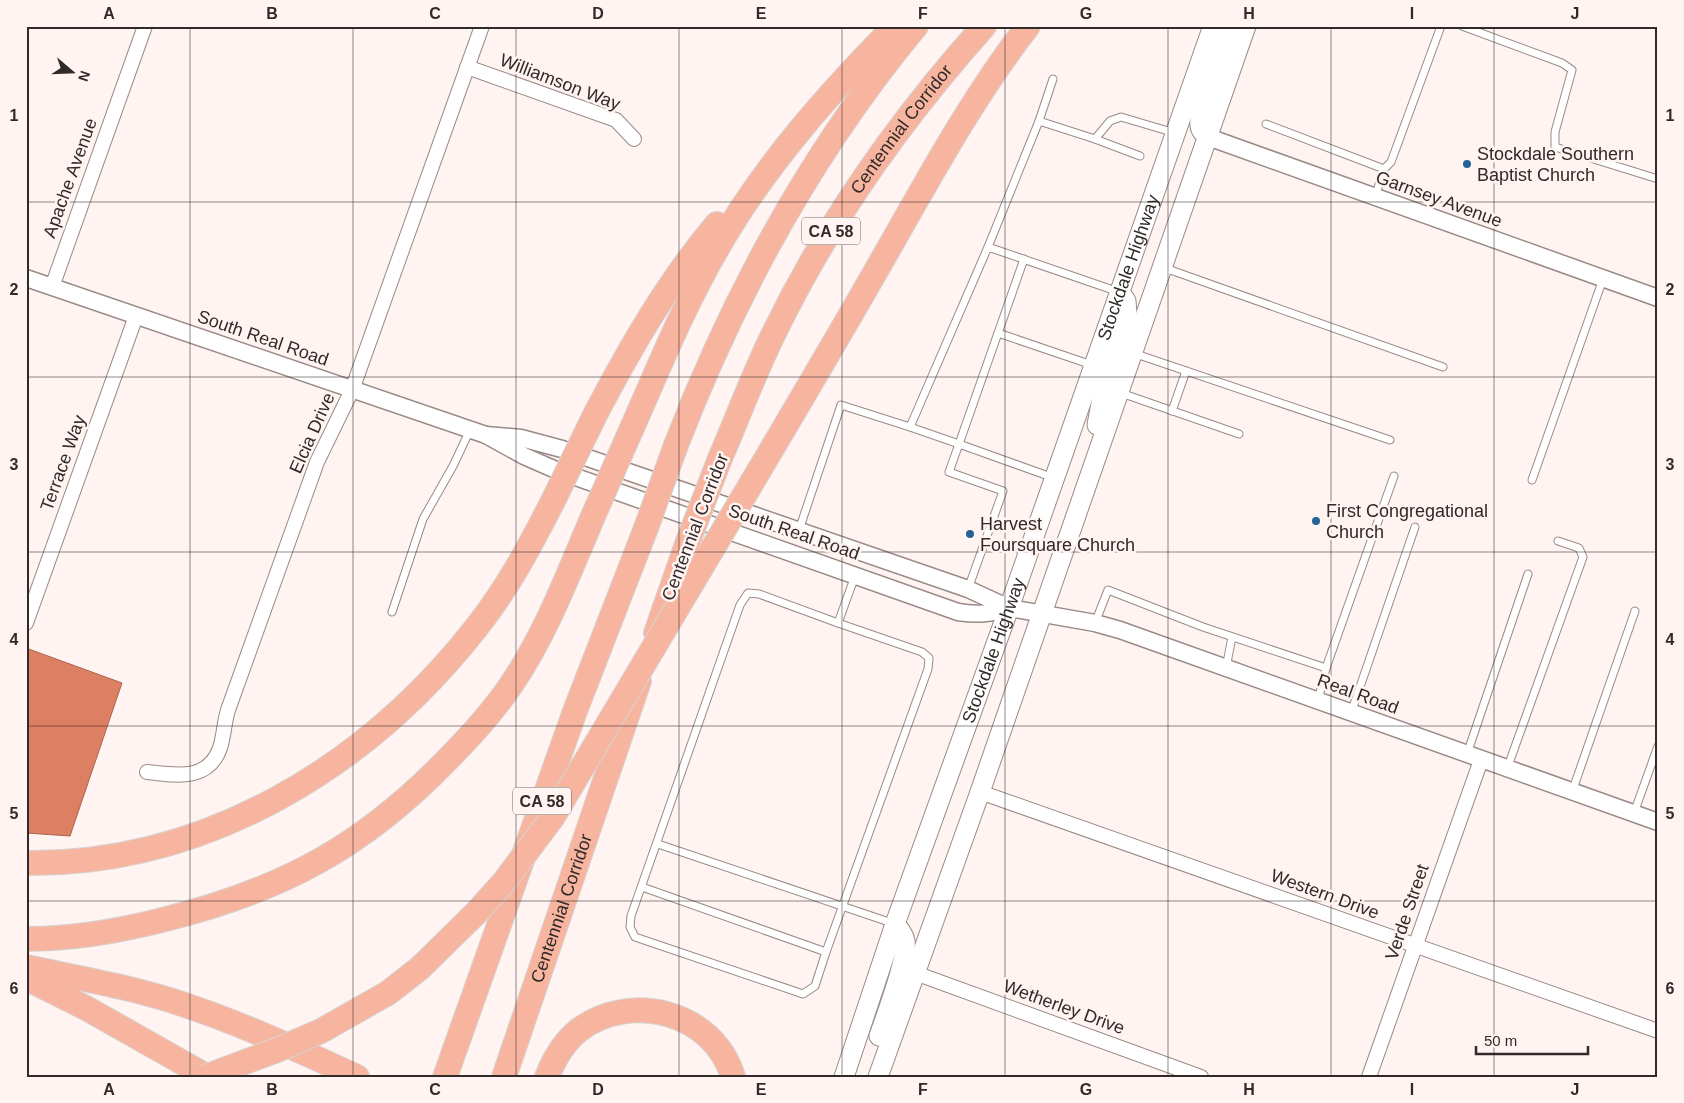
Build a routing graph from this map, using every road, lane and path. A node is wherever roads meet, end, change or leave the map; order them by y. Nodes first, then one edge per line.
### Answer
1 (145, 26) edge
2 (482, 26) edge
3 (895, 26) edge
4 (916, 26) edge
5 (984, 26) edge
6 (1028, 26) edge
7 (1213, 26) edge
8 (1228, 26) edge
9 (1246, 26) edge
10 (1441, 26) edge
11 (1462, 26) edge
12 (467, 67) junction
13 (1053, 79) dead end
14 (1039, 121) junction
15 (1266, 124) dead end
16 (1175, 133) junction
17 (796, 136) junction
18 (1208, 137) junction
19 (634, 139) dead end
20 (1095, 139) junction
21 (1140, 156) dead end
22 (1384, 169) junction
23 (1658, 179) edge
24 (1375, 197) junction
25 (988, 247) junction
26 (1024, 259) junction
27 (1162, 267) junction
28 (26, 278) edge
29 (1603, 278) junction
30 (52, 287) junction
31 (1120, 292) junction
32 (1658, 298) edge
33 (136, 316) junction
34 (998, 332) junction
35 (1133, 352) junction
36 (1094, 366) junction
37 (1443, 367) dead end
38 (1186, 371) junction
39 (352, 390) junction
40 (1118, 392) junction
41 (1172, 410) junction
42 (910, 427) junction
43 (470, 430) junction
44 (1239, 434) dead end
45 (486, 435) junction
46 (1390, 440) dead end
47 (959, 444) junction
48 (1094, 464) junction
49 (1394, 476) dead end
50 (1054, 478) junction
51 (1532, 480) dead end
52 (1415, 528) dead end
53 (799, 530) junction
54 (1558, 541) dead end
55 (1528, 574) dead end
56 (855, 575) junction
57 (968, 589) junction
58 (1009, 608) junction
59 (1635, 611) dead end
60 (392, 612) dead end
61 (1042, 614) junction
62 (838, 622) junction
63 (26, 623) edge
64 (1095, 623) junction
65 (1232, 637) junction
66 (1226, 668) junction
67 (1326, 668) junction
68 (1318, 701) junction
69 (1351, 713) junction
70 (1658, 746) edge
71 (1474, 757) junction
72 (1507, 769) junction
73 (147, 772) dead end
74 (980, 792) junction
75 (1572, 792) junction
76 (1634, 814) junction
77 (1658, 822) edge
78 (658, 844) junction
79 (26, 863) edge
80 (642, 887) junction
81 (842, 906) junction
82 (895, 924) junction
83 (26, 938) edge
84 (1415, 946) junction
85 (826, 952) junction
86 (26, 967) edge
87 (915, 974) junction
88 (26, 978) edge
89 (1658, 1031) edge
90 (206, 1077) edge
91 (357, 1077) edge
92 (445, 1077) edge
93 (504, 1077) edge
94 (546, 1077) edge
95 (733, 1077) edge
96 (844, 1077) edge
97 (878, 1077) edge
98 (1201, 1077) edge
99 (1370, 1077) edge

1 - 30 street, Apache Avenue
2 - 12 street, Elcia Drive
3 - 17 highway
4 - 92 highway, CA 58, bridge
5 - 93 highway, Centennial Corridor / CA 58, bridge
6 - 90 highway, bridge
7 - 16 main road, Stockdale Highway
8 - 18 main road
9 - 18 main road, Stockdale Highway
10 - 22 lane
11 - 23 lane
12 - 19 street, Williamson Way
12 - 39 street, Elcia Drive
13 - 14 lane
14 - 20 lane
14 - 25 lane
15 - 22 lane
16 - 20 lane
16 - 31 main road, Stockdale Highway
17 - 79 highway, bridge
17 - 83 highway, bridge
18 - 24 street, Garnsey Avenue
18 - 27 main road, Stockdale Highway
20 - 21 lane
22 - 24 lane
24 - 29 street, Garnsey Avenue
25 - 26 lane
25 - 42 lane
26 - 31 lane
26 - 34 lane
27 - 35 main road, Stockdale Highway
27 - 37 lane
28 - 30 street, South Real Road
29 - 32 street, Garnsey Avenue
29 - 51 lane
30 - 33 street, South Real Road
31 - 36 main road, Stockdale Highway
31 - 48 main road
33 - 39 street, South Real Road
33 - 63 street, Terrace Way
34 - 36 lane
34 - 47 lane
35 - 38 lane
35 - 40 main road, Stockdale Highway
36 - 50 main road, Stockdale Highway
38 - 41 lane
38 - 46 lane
39 - 43 street, South Real Road
39 - 73 street, Elcia Drive
40 - 41 lane
40 - 48 main road, Stockdale Highway
41 - 44 lane
42 - 47 lane
42 - 53 lane
43 - 45 street, South Real Road
43 - 60 lane
45 - 53 street, South Real Road
45 - 56 street, South Real Road
47 - 50 lane
47 - 57 lane
48 - 61 main road, Stockdale Highway
49 - 67 lane
50 - 58 main road, Stockdale Highway
52 - 69 lane
53 - 57 street, South Real Road
54 - 72 lane
55 - 71 lane
56 - 58 street, South Real Road
56 - 62 lane
57 - 58 street, South Real Road
58 - 61 street, South Real Road
58 - 82 main road, Stockdale Highway
59 - 75 lane
61 - 64 street, Real Road
61 - 74 main road, Stockdale Highway
62 - 78 lane
62 - 81 lane
64 - 65 lane
64 - 66 street, Real Road
65 - 66 lane
65 - 67 lane
66 - 68 street, Real Road
67 - 68 lane
68 - 69 street, Real Road
69 - 71 street, Real Road
70 - 76 lane
71 - 72 street, Real Road
71 - 84 street, Verde Street
72 - 75 street, Real Road
74 - 84 street, Western Drive
74 - 87 main road, Stockdale Highway
75 - 76 street, Real Road
76 - 77 street, Real Road
78 - 80 lane
78 - 81 lane
80 - 85 lane
80 - 85 lane
81 - 82 lane
81 - 85 lane
82 - 96 main road, Stockdale Highway
82 - 97 main road
84 - 89 street, Western Drive
84 - 99 street, Verde Street
86 - 91 highway
87 - 97 main road, Stockdale Highway
87 - 98 street, Wetherley Drive
88 - 90 highway
94 - 95 highway

